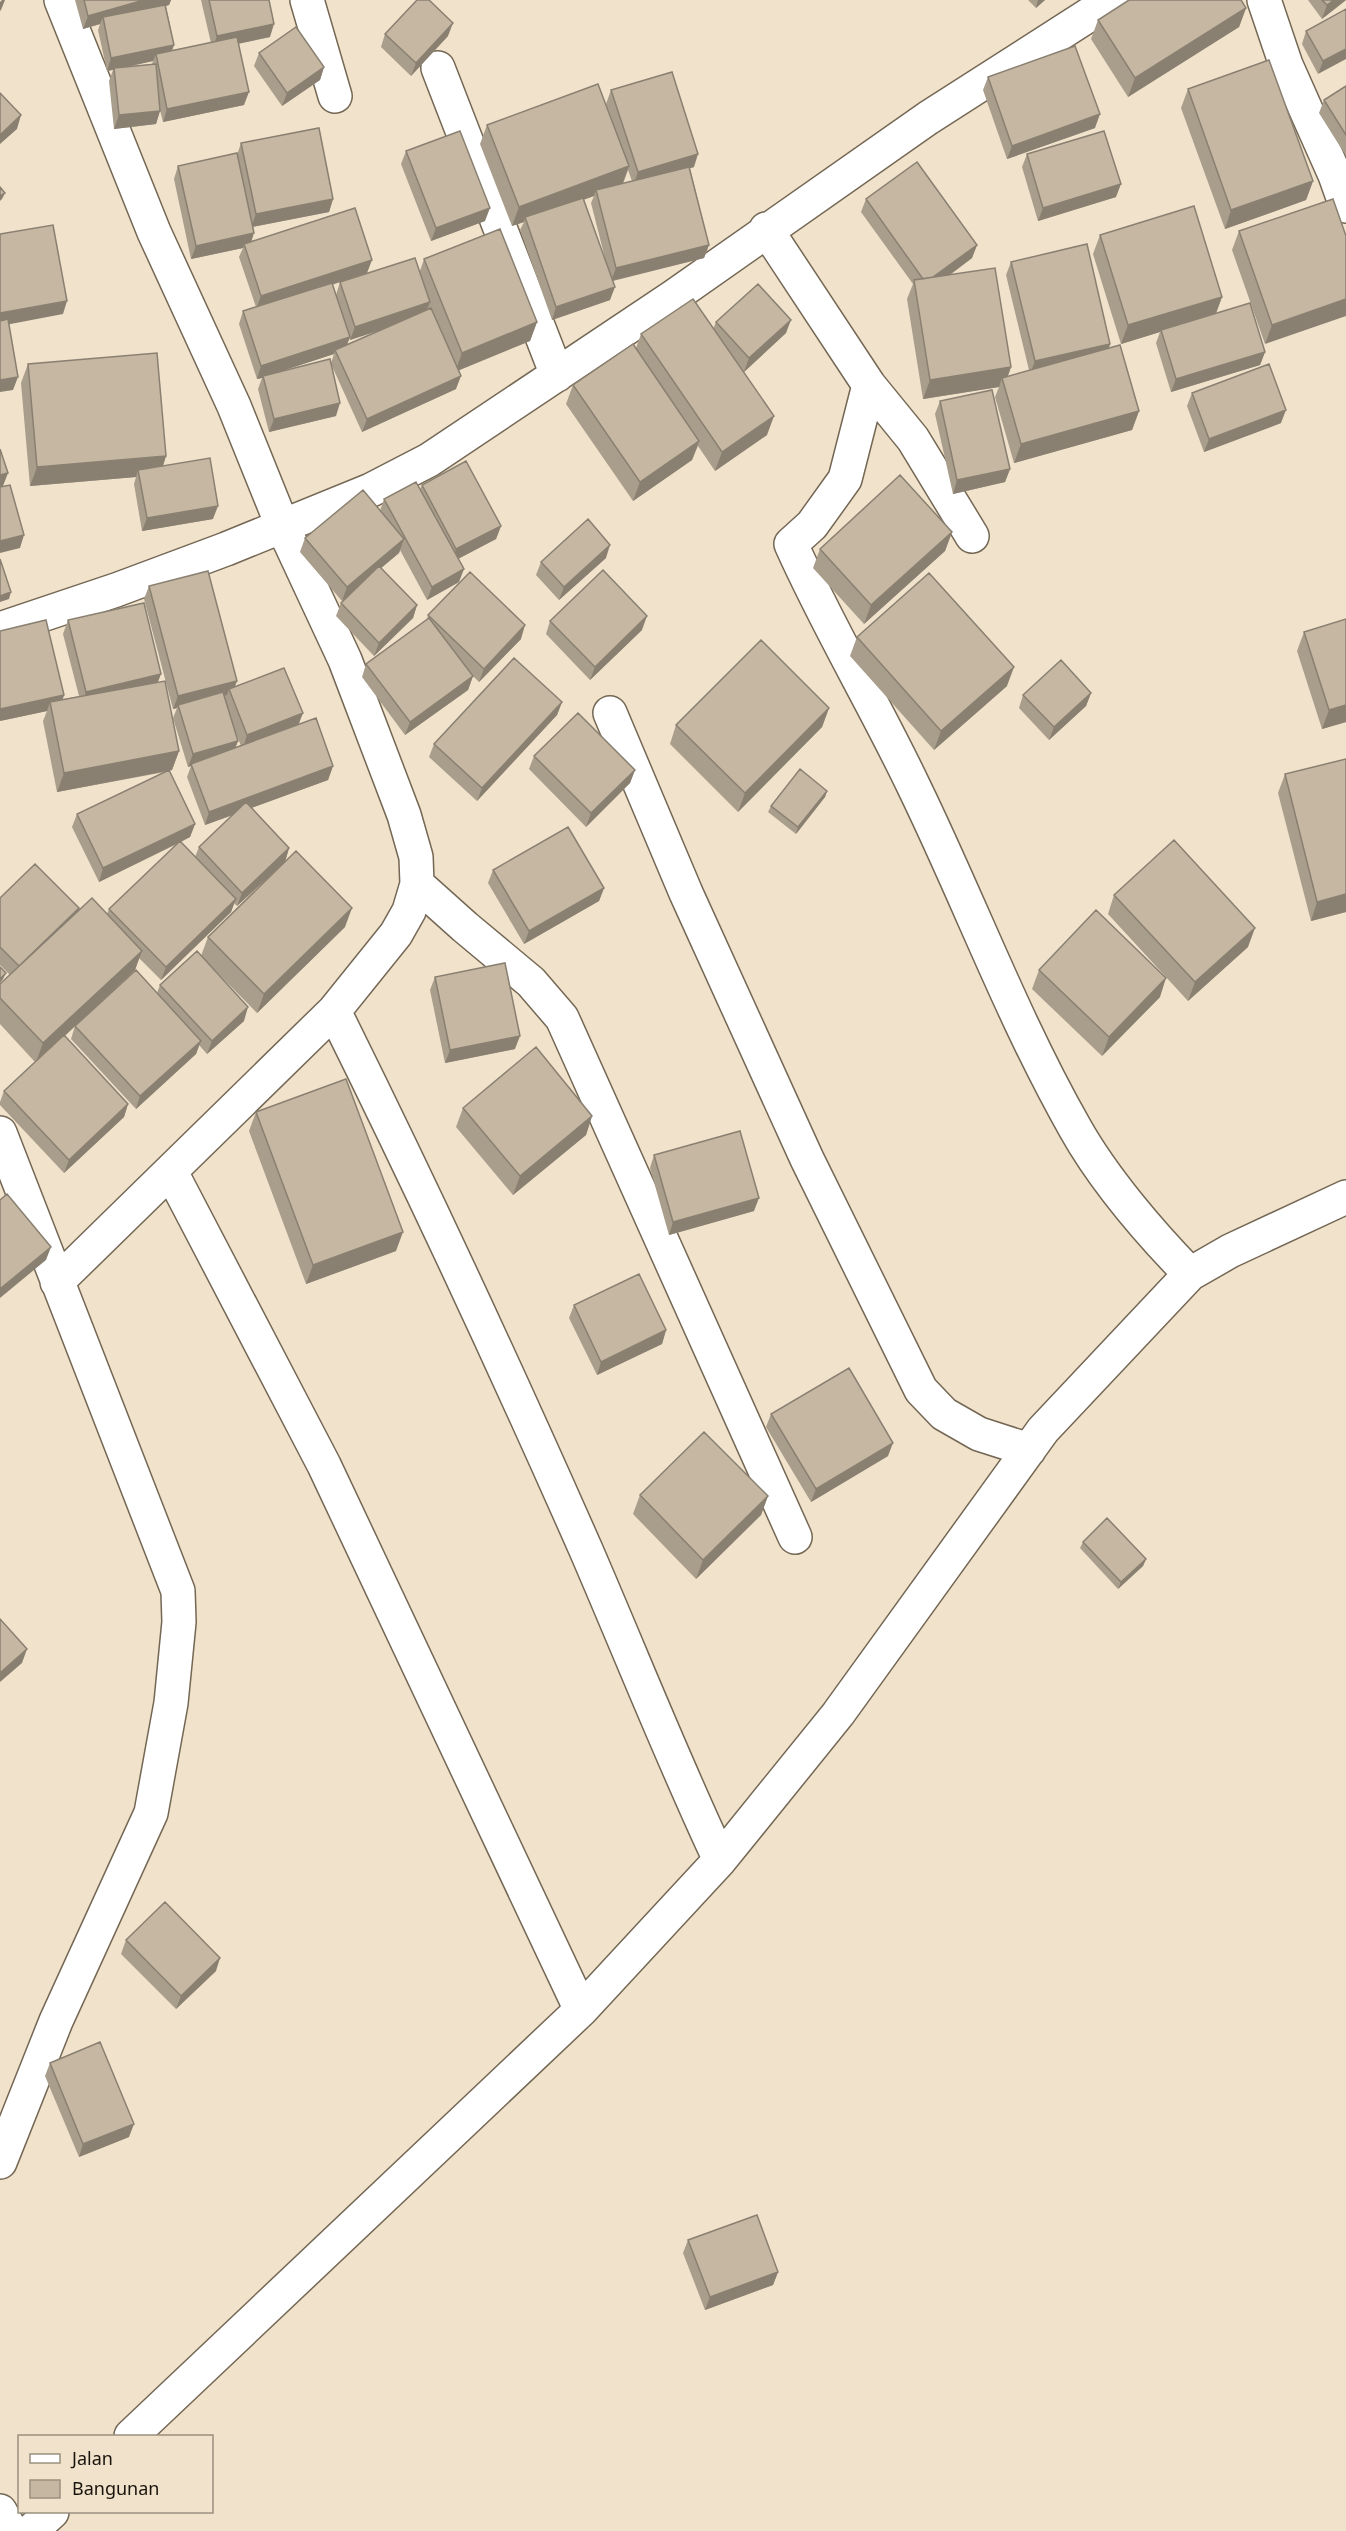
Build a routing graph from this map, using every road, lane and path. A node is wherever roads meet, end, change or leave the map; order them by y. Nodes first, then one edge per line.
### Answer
1 (61, 0) edge
2 (307, 0) edge
3 (1112, 0) edge
4 (1264, 0) edge
5 (438, 68) dead end
6 (335, 96) dead end
7 (1346, 206) edge
8 (766, 230) junction
9 (557, 375) junction
10 (869, 385) junction
11 (282, 525) junction
12 (972, 536) dead end
13 (0, 629) edge
14 (610, 713) dead end
15 (417, 884) junction
16 (334, 1011) junction
17 (0, 1133) edge
18 (171, 1172) junction
19 (1346, 1197) edge
20 (1190, 1274) junction
21 (57, 1282) junction
22 (1029, 1450) junction
23 (795, 1537) dead end
24 (720, 1860) junction
25 (581, 2010) junction
26 (0, 2162) edge
27 (132, 2435) edge
28 (0, 2511) edge
29 (50, 2513) edge
30 (11, 2531) edge
31 (31, 2531) edge

1 - 11 street
2 - 6 street
3 - 8 street
4 - 7 street
5 - 9 street
8 - 9 street
8 - 10 street
9 - 11 street
10 - 12 street
10 - 20 street
11 - 13 street
11 - 15 street
14 - 22 street
15 - 16 street
15 - 23 street
16 - 18 street
16 - 24 street
17 - 21 street
18 - 21 street
18 - 25 street
19 - 20 street
20 - 22 street
21 - 26 street
22 - 24 street
24 - 25 street
25 - 27 street
28 - 30 street
29 - 31 street

